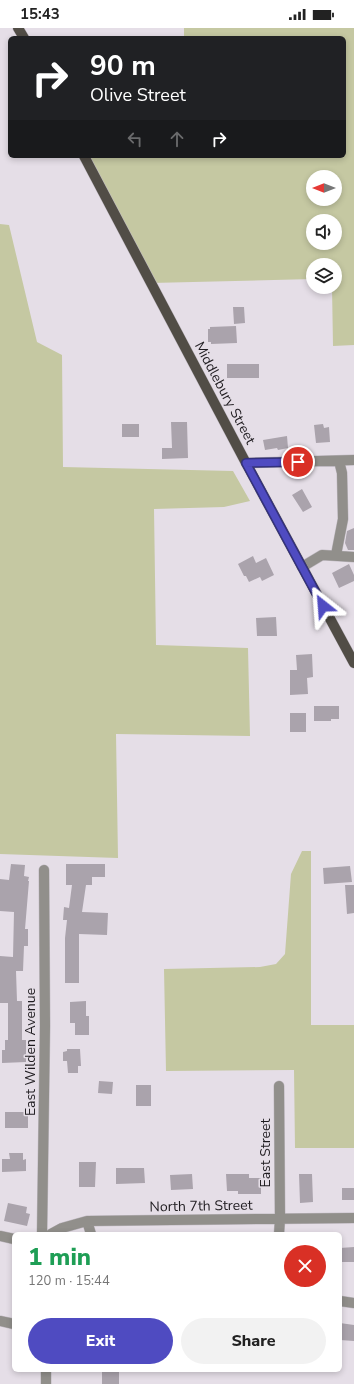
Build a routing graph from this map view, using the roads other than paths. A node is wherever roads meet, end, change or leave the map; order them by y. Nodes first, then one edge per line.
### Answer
1 (85, 158) edge
2 (339, 460) junction
3 (354, 460) edge
4 (246, 463) junction
5 (336, 556) junction
6 (354, 557) edge
7 (302, 567) junction
8 (354, 663) edge
9 (44, 870) dead end
10 (279, 1086) dead end
11 (354, 1218) edge
12 (280, 1219) junction
13 (87, 1221) junction
14 (42, 1232) edge
15 (55, 1232) edge
16 (90, 1232) edge
17 (279, 1232) edge
18 (0, 1236) edge
19 (12, 1239) edge
20 (342, 1301) edge
21 (354, 1303) edge
22 (0, 1322) edge
23 (12, 1324) edge
24 (46, 1372) edge
25 (46, 1384) edge

1 - 4 main road, Middlebury Street
2 - 3 street
2 - 4 street
2 - 5 street
4 - 7 main road, Middlebury Street
5 - 6 street
5 - 7 street
7 - 8 main road, Middlebury Street
9 - 14 street, East Wilden Avenue
10 - 12 street, East Street
11 - 12 street, North 7th Street
12 - 13 street, North 7th Street
12 - 17 street, East Street
13 - 15 street, North 7th Street
13 - 16 street
18 - 19 street
20 - 21 street
22 - 23 street
24 - 25 street

